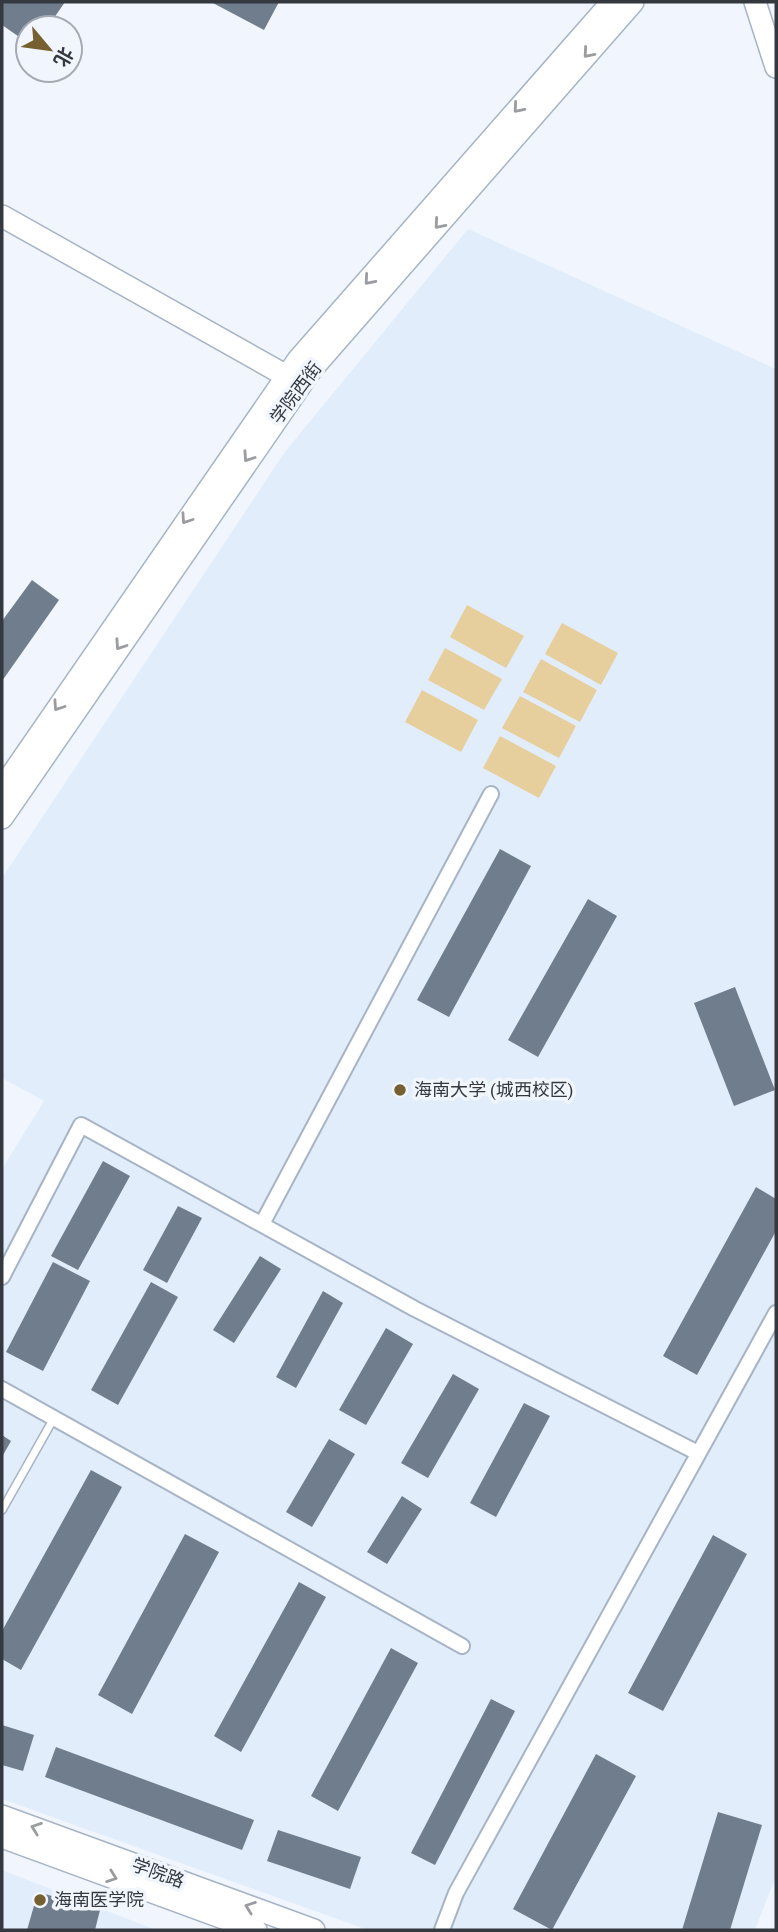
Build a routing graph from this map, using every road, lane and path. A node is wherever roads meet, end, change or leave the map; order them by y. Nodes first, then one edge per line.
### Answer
1 (612, 2) edge
2 (633, 2) edge
3 (755, 2) edge
4 (776, 67) edge
5 (2, 216) edge
6 (294, 380) junction
7 (2, 789) edge
8 (491, 794) dead end
9 (2, 818) edge
10 (262, 1224) junction
11 (2, 1278) edge
12 (776, 1312) edge
13 (2, 1390) edge
14 (54, 1418) junction
15 (698, 1453) junction
16 (2, 1510) edge
17 (462, 1646) dead end
18 (2, 1816) edge
19 (2, 1837) edge
20 (256, 1930) edge
21 (314, 1930) edge
22 (442, 1930) edge

1 -> 6 main road, 学院西街
2 -> 6 main road, 学院西街
3 - 4 main road
5 - 6 main road
6 -> 7 main road, 学院西街
6 -> 9 main road, 学院西街
8 - 10 street
10 - 11 street
10 - 15 street
12 - 15 street
13 - 14 street
14 - 16 lane
14 - 17 street
15 - 22 street
21 -> 18 main road, 学院路
19 -> 20 main road, 学院路

